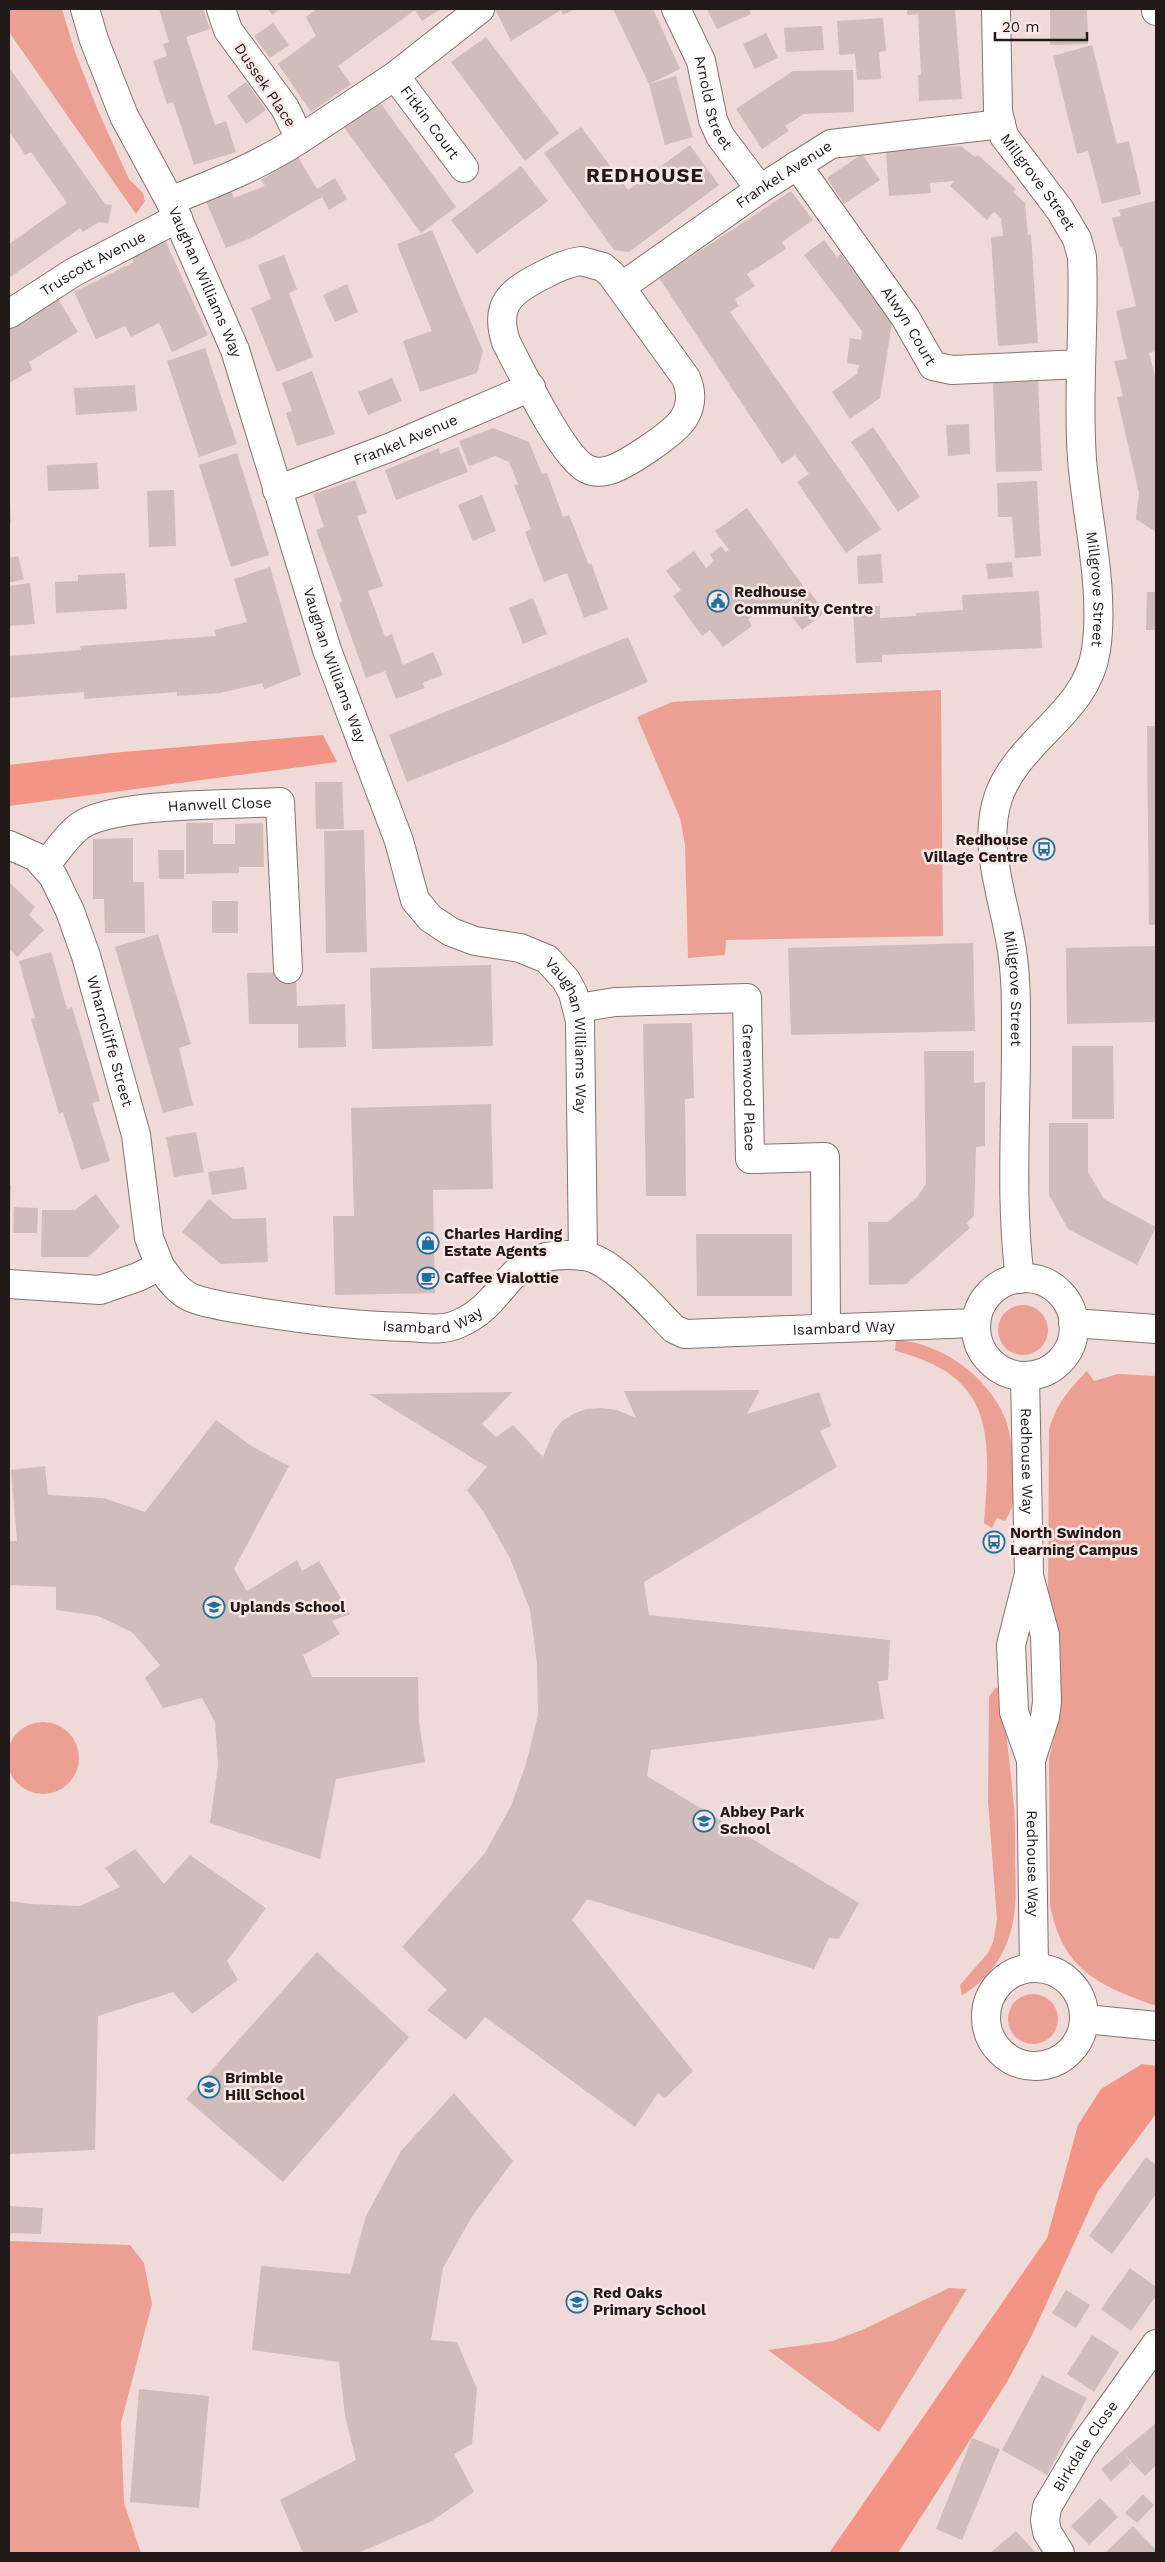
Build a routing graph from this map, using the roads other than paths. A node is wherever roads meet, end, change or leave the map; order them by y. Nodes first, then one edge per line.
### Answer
1 (85, 9) edge
2 (221, 9) edge
3 (480, 9) edge
4 (676, 9) edge
5 (996, 9) edge
6 (395, 76) junction
7 (1001, 124) junction
8 (300, 140) junction
9 (797, 165) junction
10 (464, 168) dead end
11 (760, 189) junction
12 (174, 209) junction
13 (621, 287) junction
14 (9, 314) edge
15 (1081, 364) junction
16 (531, 387) junction
17 (277, 490) junction
18 (9, 845) edge
19 (45, 866) junction
20 (288, 969) dead end
21 (578, 1008) junction
22 (583, 1256) junction
23 (160, 1266) junction
24 (1020, 1279) junction
25 (9, 1284) edge
26 (976, 1323) junction
27 (1073, 1323) junction
28 (826, 1327) junction
29 (1156, 1329) edge
30 (1025, 1376) junction
31 (1034, 1968) junction
32 (1085, 2019) junction
33 (1156, 2026) edge
34 (1156, 2344) edge
35 (1060, 2553) edge

1 - 12 street, Vaughan Williams Way
2 - 8 street, Dussek Place
3 - 6 street, Fitkin Court
4 - 11 street, Arnold Street
5 - 7 street, Millgrove Street
6 - 8 street, Fitkin Court
6 - 10 street, Fitkin Court
7 - 9 street, Frankel Avenue
7 - 15 street, Millgrove Street
8 - 12 street, Dussek Place
9 - 11 street, Frankel Avenue
9 - 15 street, Alwyn Court
11 - 13 street, Frankel Avenue
12 - 14 street, Truscott Avenue
12 - 17 street, Vaughan Williams Way
13 - 16 street
13 - 16 street
15 - 24 street, Millgrove Street
16 - 17 street, Frankel Avenue
17 - 21 street, Vaughan Williams Way
18 - 19 street, Wharncliffe Street
19 - 20 street, Hanwell Close
19 - 23 street, Wharncliffe Street
21 - 22 street, Vaughan Williams Way
21 - 28 street, Greenwood Place
22 - 23 street, Isambard Way
22 - 28 street, Isambard Way
23 - 25 street
24 - 26 street
24 - 27 street
26 - 28 street, Isambard Way
26 - 30 street
27 - 29 street
27 - 30 street
30 - 31 street, Redhouse Way
31 - 32 street
31 - 32 street
32 - 33 street
34 - 35 street, Birkdale Close

